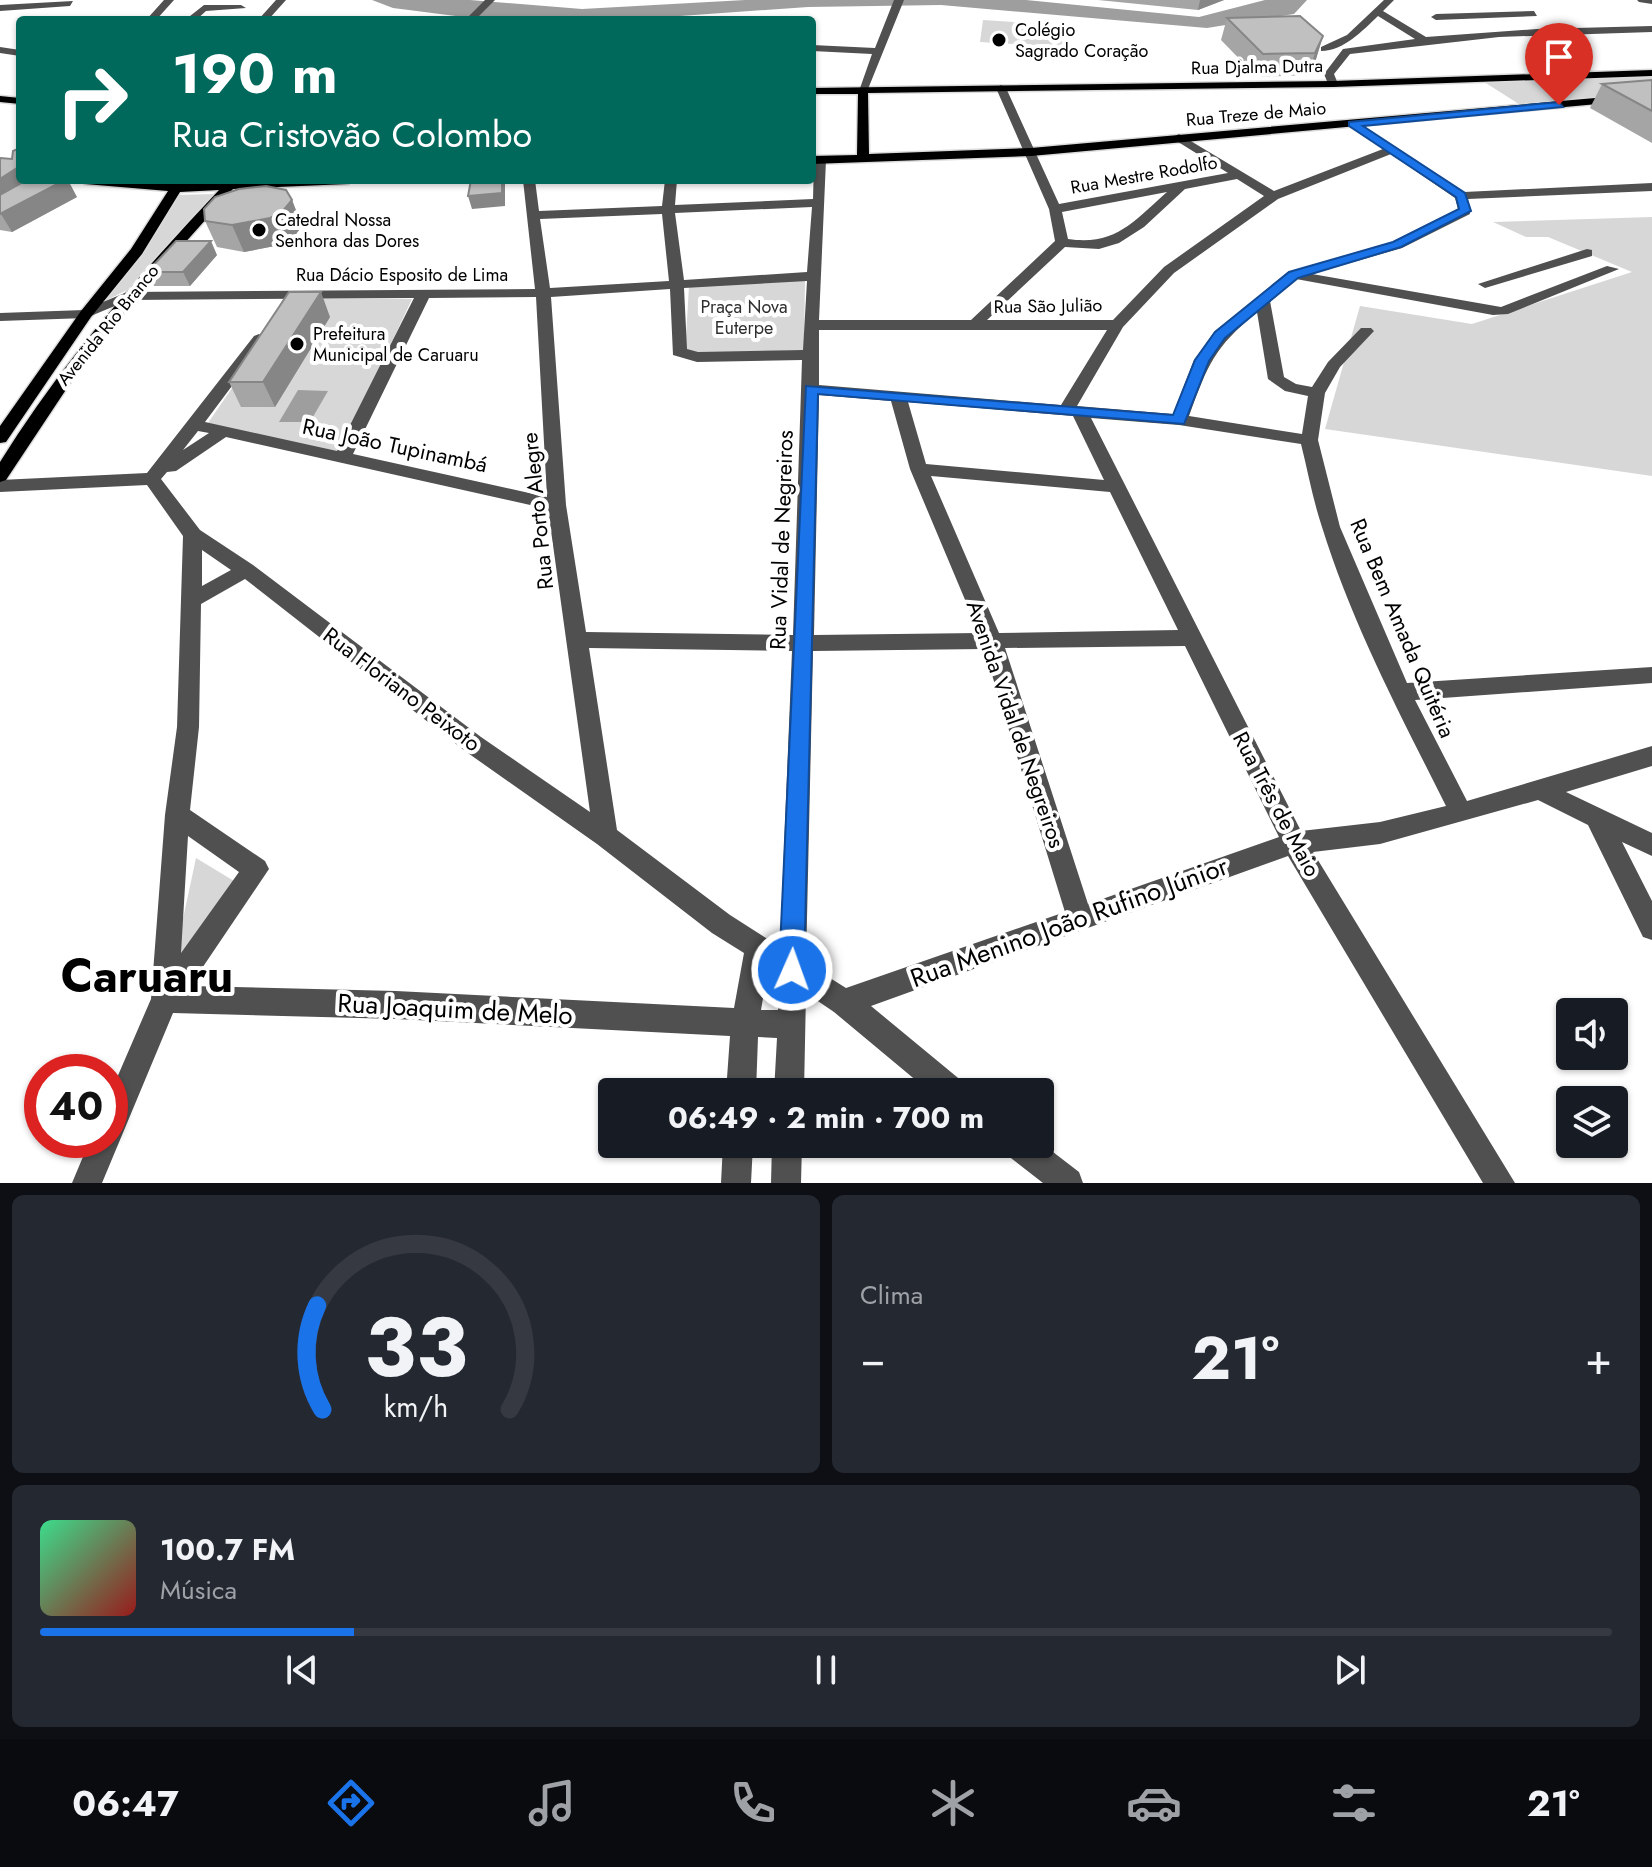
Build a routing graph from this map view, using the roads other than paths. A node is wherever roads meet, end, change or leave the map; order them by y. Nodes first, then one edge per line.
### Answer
1 (5, 0) edge
2 (169, 0) edge
3 (281, 0) edge
4 (490, 0) edge
5 (1389, 0) edge
6 (1521, 0) edge
7 (1642, 0) edge
8 (72, 1) edge
9 (1652, 1) edge
10 (0, 7) edge
11 (241, 8) dead end
12 (897, 8) edge
13 (1379, 12) junction
14 (1534, 14) junction
15 (56, 16) edge
16 (155, 16) edge
17 (195, 16) edge
18 (267, 16) edge
19 (474, 16) edge
20 (1436, 17) dead end
21 (1605, 21) dead end
22 (1553, 25) junction
23 (1652, 29) edge
24 (1422, 39) junction
25 (816, 48) edge
26 (1325, 49) edge
27 (880, 51) junction
28 (1652, 73) edge
29 (1482, 78) junction
30 (1333, 84) junction
31 (1001, 88) junction
32 (863, 89) junction
33 (816, 91) edge
34 (1652, 96) edge
35 (1528, 108) junction
36 (1353, 124) junction
37 (1179, 138) junction
38 (1389, 151) junction
39 (1031, 152) junction
40 (863, 158) junction
41 (816, 160) edge
42 (1238, 175) junction
43 (130, 184) edge
44 (220, 184) edge
45 (230, 184) edge
46 (530, 184) edge
47 (671, 184) edge
48 (1652, 187) edge
49 (176, 188) junction
50 (1179, 188) junction
51 (1273, 196) junction
52 (1461, 196) junction
53 (820, 203) junction
54 (668, 208) junction
55 (1055, 209) junction
56 (534, 215) junction
57 (1062, 242) junction
58 (1587, 253) dead end
59 (1612, 269) dead end
60 (1293, 275) junction
61 (811, 276) junction
62 (677, 284) junction
63 (1485, 284) dead end
64 (292, 293) junction
65 (543, 293) junction
66 (423, 295) junction
67 (127, 296) junction
68 (1263, 300) junction
69 (86, 314) junction
70 (0, 317) edge
71 (810, 325) junction
72 (979, 325) junction
73 (1117, 325) junction
74 (1366, 331) dead end
75 (809, 355) junction
76 (811, 389) junction
77 (1317, 393) junction
78 (898, 396) junction
79 (1073, 411) junction
80 (1179, 420) junction
81 (196, 425) junction
82 (223, 431) junction
83 (0, 438) edge
84 (1309, 440) junction
85 (342, 459) junction
86 (919, 469) junction
87 (0, 476) edge
88 (152, 479) junction
89 (0, 486) edge
90 (1119, 487) junction
91 (557, 505) junction
92 (193, 535) junction
93 (246, 570) junction
94 (194, 599) junction
95 (1191, 638) junction
96 (576, 640) junction
97 (992, 640) junction
98 (801, 643) junction
99 (1652, 675) edge
100 (1400, 692) junction
101 (1652, 756) edge
102 (1542, 791) junction
103 (1461, 813) junction
104 (177, 815) junction
105 (1596, 816) junction
106 (606, 836) junction
107 (1294, 843) junction
108 (1652, 845) edge
109 (1080, 918) junction
110 (1652, 928) edge
111 (758, 948) junction
112 (792, 970) junction
113 (165, 999) junction
114 (844, 1002) junction
115 (745, 1025) junction
116 (790, 1025) junction
117 (742, 1078) edge
118 (789, 1078) edge
119 (936, 1078) edge
120 (128, 1086) edge
121 (97, 1158) edge
122 (737, 1158) edge
123 (787, 1158) edge
124 (1036, 1158) edge
125 (87, 1183) edge
126 (736, 1183) edge
127 (786, 1183) edge
128 (1068, 1183) edge
129 (1500, 1183) edge

1 - 10 street
2 - 16 street
3 - 18 street
4 - 19 street
5 - 13 street
6 - 14 street
7 - 9 street
8 - 10 street
8 - 15 street
11 - 17 street
12 - 27 street
13 - 24 street
13 - 26 street
14 - 20 street
14 - 22 street
21 - 22 street
22 - 23 street
22 - 24 street
24 - 30 street
25 - 27 street
27 - 32 street
28 - 29 main road, Rua Djalma Dutra
29 - 30 main road, Rua Djalma Dutra
29 - 35 main road
30 - 31 main road, Rua Djalma Dutra
31 - 32 main road, Rua Djalma Dutra
31 - 39 street
32 - 33 main road, Rua Djalma Dutra
32 - 40 main road
34 - 35 main road, Rua Treze de Maio
35 - 36 main road, Rua Treze de Maio
36 - 37 main road, Rua Treze de Maio
36 - 38 street
37 - 39 main road, Rua Treze de Maio
37 - 42 street
38 - 51 street
38 - 52 street
39 - 40 main road, Rua Treze de Maio
39 - 55 street
40 - 41 main road, Rua Treze de Maio
41 - 53 street, Rua Vidal de Negreiros
42 - 50 street, Rua Mestre Rodolfo
42 - 51 street
43 - 49 main road
44 - 49 main road
45 - 67 main road, Avenida Rio Branco
46 - 56 street, Rua Porto Alegre
47 - 54 street
48 - 52 street
49 - 69 main road, Avenida Rio Branco
50 - 55 street, Rua Mestre Rodolfo
50 - 57 street
51 - 73 street
52 - 60 street
53 - 54 street
53 - 61 street, Rua Vidal de Negreiros
54 - 56 street
54 - 62 street
55 - 57 street
56 - 65 street, Rua Porto Alegre
57 - 72 street
58 - 63 street
59 - 60 street
60 - 68 street
61 - 62 street, Rua Dácio Esposito de Lima
61 - 71 street, Rua Vidal de Negreiros
62 - 65 street, Rua Dácio Esposito de Lima
62 - 75 street
64 - 66 street, Rua Dácio Esposito de Lima
64 - 67 street, Rua Dácio Esposito de Lima
64 - 81 street
65 - 66 street, Rua Dácio Esposito de Lima
65 - 91 street, Rua Porto Alegre
66 - 85 street
67 - 69 street
67 - 87 main road, Avenida Rio Branco
68 - 77 street
68 - 80 street
69 - 70 street
69 - 83 main road, Avenida Rio Branco
71 - 72 street, Rua São Julião
71 - 75 street, Rua Vidal de Negreiros
72 - 73 street, Rua São Julião
73 - 79 street
74 - 77 street, Rua Bem Amada Quitéria
75 - 76 street, Rua Vidal de Negreiros
76 - 78 street
76 - 98 street, Rua Vidal de Negreiros
77 - 84 street, Rua Bem Amada Quitéria
78 - 79 street
78 - 86 street, Avenida Vidal de Negreiros
79 - 80 street
79 - 90 street, Rua Três de Maio
80 - 84 street
81 - 82 street, Rua João Tupinambá
81 - 88 street
82 - 85 street, Rua João Tupinambá
82 - 88 street
84 - 100 street, Rua Bem Amada Quitéria
85 - 91 street, Rua João Tupinambá
86 - 90 street
86 - 97 street, Avenida Vidal de Negreiros
88 - 89 street
88 - 92 street, Rua Floriano Peixoto
90 - 95 street, Rua Três de Maio
91 - 96 street, Rua Porto Alegre
92 - 93 street, Rua Floriano Peixoto
92 - 94 street
93 - 94 street
93 - 106 street, Rua Floriano Peixoto
94 - 104 street
95 - 97 street
95 - 107 street, Rua Três de Maio
96 - 98 street
96 - 106 street, Rua Porto Alegre
97 - 98 street
97 - 109 street, Avenida Vidal de Negreiros
98 - 112 street, Rua Vidal de Negreiros
99 - 100 street
100 - 103 street, Rua Bem Amada Quitéria
101 - 102 street, Rua Menino João Rufino Júnior
102 - 103 street, Rua Menino João Rufino Júnior
102 - 105 street
103 - 107 street, Rua Menino João Rufino Júnior
104 - 113 street
104 - 113 street
105 - 108 street
105 - 110 street
106 - 111 street, Rua Floriano Peixoto
107 - 109 street, Rua Menino João Rufino Júnior
107 - 129 street, Rua Três de Maio
109 - 114 street, Rua Menino João Rufino Júnior
111 - 112 street, Rua Floriano Peixoto
111 - 115 street
112 - 114 street, Rua Floriano Peixoto
112 - 116 street, Rua Vidal de Negreiros
113 - 115 street, Rua Joaquim de Melo
113 - 120 street
114 - 119 street, Rua Floriano Peixoto
115 - 116 street, Rua Joaquim de Melo
115 - 117 street
116 - 118 street, Rua Vidal de Negreiros
121 - 125 street
122 - 126 street
123 - 127 street
124 - 128 street

